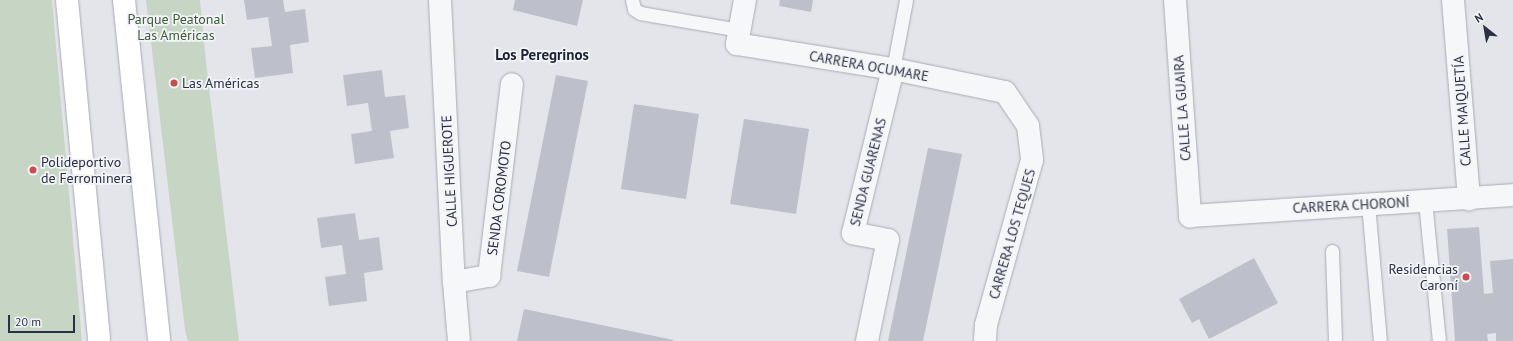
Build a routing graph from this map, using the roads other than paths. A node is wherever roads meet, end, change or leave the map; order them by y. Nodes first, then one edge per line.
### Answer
1 (67, 0) edge
2 (124, 0) edge
3 (440, 0) edge
4 (632, 0) edge
5 (745, 0) edge
6 (906, 0) edge
7 (1175, 0) edge
8 (1453, 0) edge
9 (740, 30) junction
10 (893, 69) junction
11 (512, 84) dead end
12 (1028, 126) joint
13 (1513, 195) edge
14 (1469, 199) junction
15 (1425, 201) junction
16 (1368, 204) junction
17 (1190, 216) joint
18 (1332, 251) dead end
19 (454, 282) junction
20 (161, 336) edge
21 (99, 341) edge
22 (459, 341) edge
23 (867, 341) edge
24 (986, 341) edge
25 (1335, 341) edge
26 (1380, 341) edge
27 (1439, 341) edge

1 - 21 main road
2 - 20 main road
3 - 19 street, CALLE HIGUEROTE
4 - 9 lane
5 - 9 street, CARRERA OCUMARE
6 - 10 lane
7 - 17 street, CALLE LA GUAIRA
8 - 14 street, CALLE MAIQUETÍA
9 - 10 street, CARRERA OCUMARE
10 - 12 street, CARRERA OCUMARE
10 - 23 street, SENDA GUARENAS
11 - 19 street, SENDA COROMOTO
12 - 24 street, CARRERA LOS TEQUES
13 - 14 street, CARRERA CHORONÍ
14 - 15 street, CARRERA CHORONÍ
15 - 16 street, CARRERA CHORONÍ
15 - 27 lane
16 - 17 street, CARRERA CHORONÍ
16 - 26 lane
18 - 25 lane
19 - 22 street, CALLE HIGUEROTE

